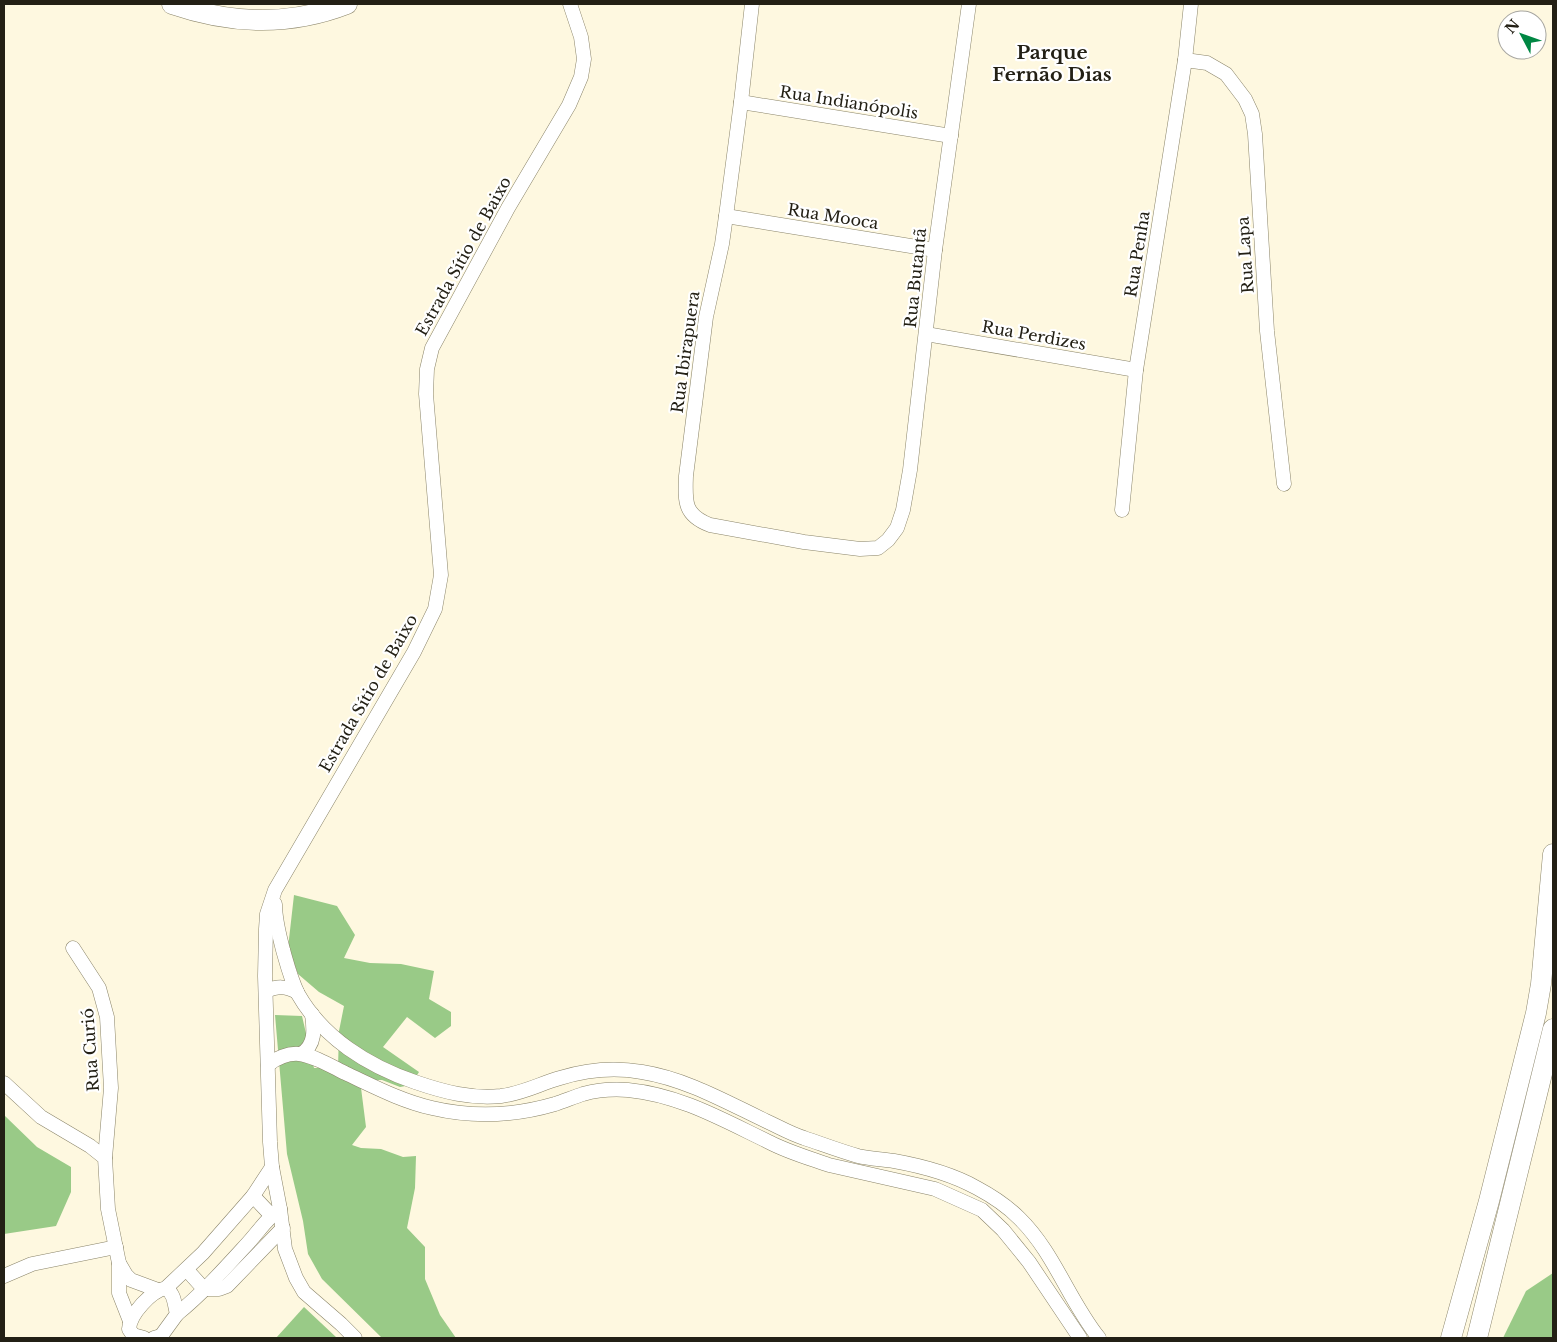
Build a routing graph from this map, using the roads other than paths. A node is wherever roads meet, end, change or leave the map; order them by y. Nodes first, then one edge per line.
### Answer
1 (172, 4) edge
2 (347, 4) edge
3 (570, 4) edge
4 (752, 4) edge
5 (969, 4) edge
6 (1191, 4) edge
7 (1185, 60) junction
8 (742, 102) junction
9 (951, 136) junction
10 (726, 216) junction
11 (934, 250) junction
12 (926, 334) junction
13 (1136, 370) junction
14 (1284, 484) dead end
15 (1122, 510) dead end
16 (878, 548) joint
17 (1553, 854) edge
18 (275, 890) junction
19 (73, 948) dead end
20 (266, 991) junction
21 (297, 992) junction
22 (312, 1014) junction
23 (1553, 1028) edge
24 (267, 1048) junction
25 (301, 1054) junction
26 (286, 1056) junction
27 (268, 1065) junction
28 (4, 1083) edge
29 (105, 1158) junction
30 (272, 1167) junction
31 (253, 1196) junction
32 (276, 1212) junction
33 (282, 1228) junction
34 (116, 1247) junction
35 (119, 1263) junction
36 (187, 1270) junction
37 (4, 1276) edge
38 (162, 1289) junction
39 (204, 1289) junction
40 (176, 1314) junction
41 (129, 1329) edge
42 (158, 1337) edge
43 (144, 1338) edge
44 (355, 1338) edge
45 (1080, 1338) edge
46 (1099, 1338) edge
47 (1451, 1338) edge
48 (1477, 1338) edge

1 - 2 street
3 - 18 street, Estrada Sítio de Baixo
4 - 8 street, Rua Ibirapuera
5 - 9 street, Rua Butantã
6 - 7 street, Rua Penha
7 - 13 street, Rua Penha
7 - 14 street, Rua Lapa
8 - 9 street, Rua Indianópolis
8 - 10 street, Rua Ibirapuera
9 - 11 street, Rua Butantã
10 - 11 street, Rua Mooca
10 - 16 street, Rua Ibirapuera
11 - 12 street, Rua Butantã
12 - 13 street, Rua Perdizes
12 - 16 street, Rua Butantã
13 - 15 street, Rua Penha
17 - 47 street
18 - 20 street, Estrada Sítio de Baixo
18 - 21 street
19 - 29 street, Rua Curió
20 - 21 street
20 - 24 street, Estrada Sítio de Baixo
21 - 22 street
22 - 25 street
22 - 46 street
23 - 48 street
24 - 26 street
24 - 27 street, Estrada Sítio de Baixo
25 - 26 street
25 - 45 street
26 - 27 street
27 - 30 street, Estrada Sítio de Baixo
28 - 29 street
29 - 34 street, Rua Curió
30 - 31 street
30 - 32 street, Estrada Sítio de Baixo
31 - 32 street
31 - 36 street
32 - 33 street, Estrada Sítio de Baixo
32 - 39 street
33 - 39 street
33 - 44 street, Estrada Sítio de Baixo
34 - 35 street, Rua Curió
34 - 37 street
35 - 38 street
35 - 41 street, Rua Curió
36 - 38 street
36 - 39 street
38 - 40 street
38 - 41 street
39 - 40 street
40 - 42 street
41 - 43 street

